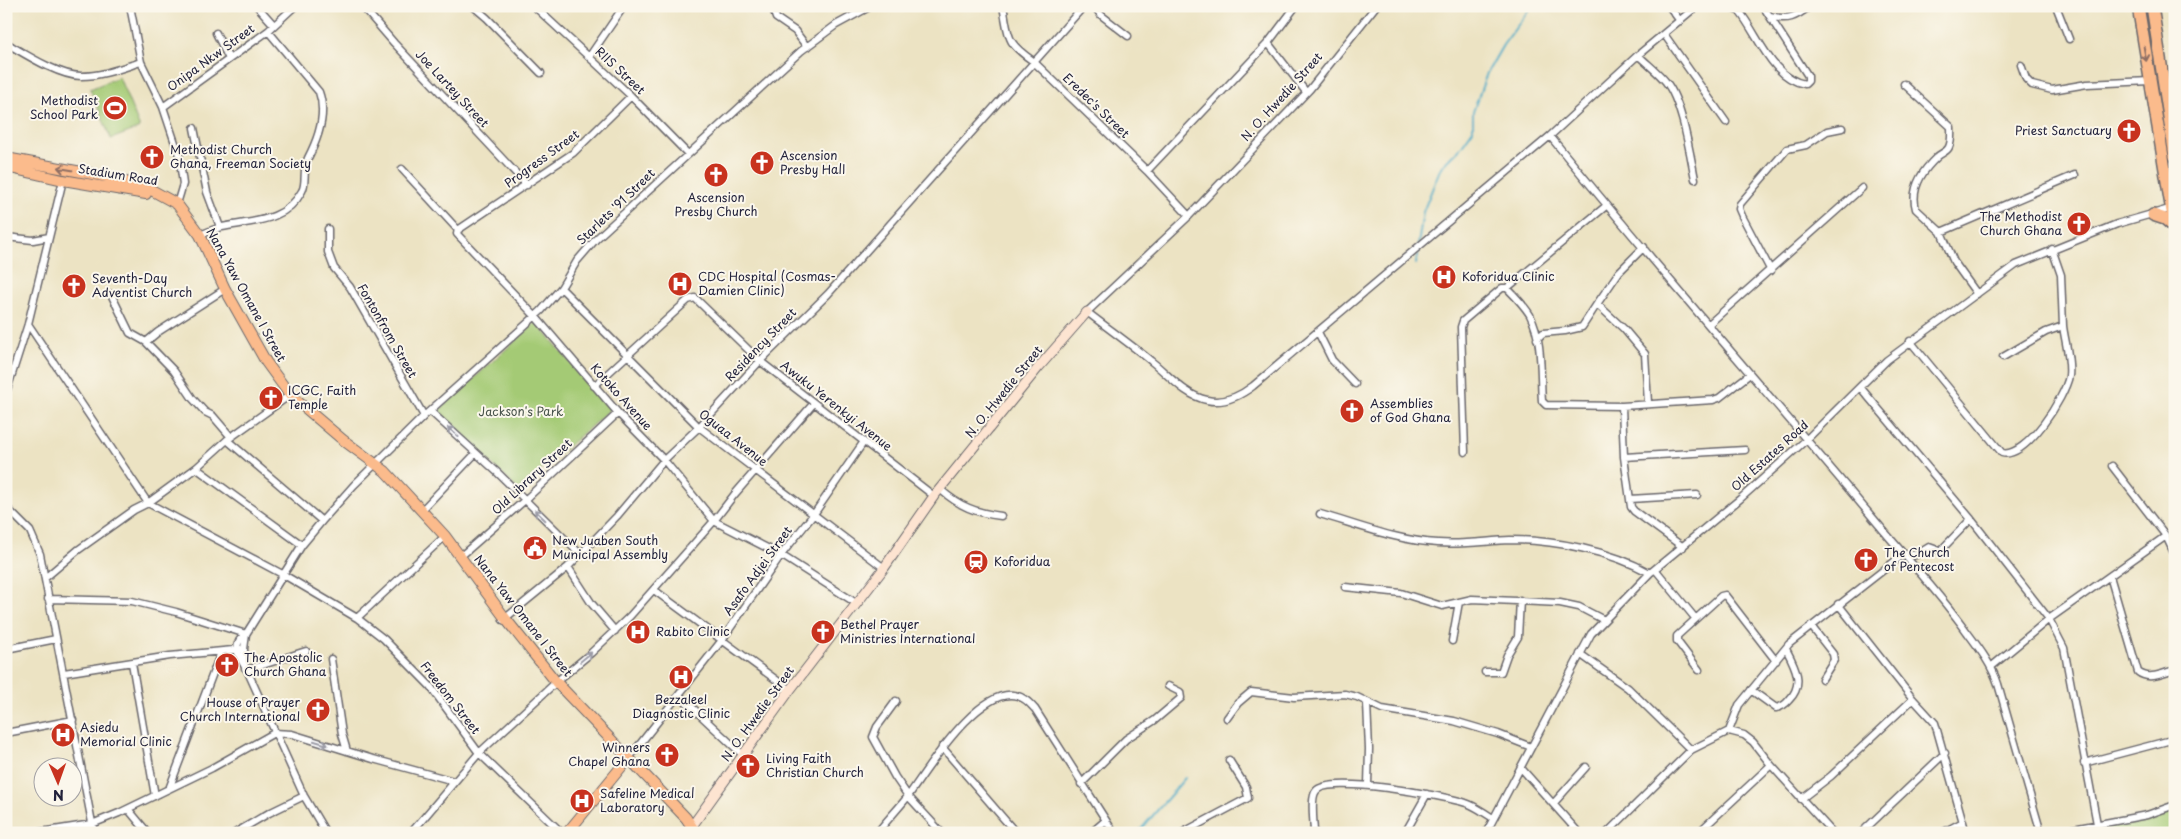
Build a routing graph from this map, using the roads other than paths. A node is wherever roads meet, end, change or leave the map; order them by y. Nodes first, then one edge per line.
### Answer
1 (130, 6) edge
2 (258, 6) edge
3 (295, 6) edge
4 (362, 6) edge
5 (473, 6) edge
6 (534, 6) edge
7 (624, 6) edge
8 (772, 6) edge
9 (871, 6) edge
10 (1003, 6) edge
11 (1084, 6) edge
12 (1094, 6) edge
13 (1296, 6) edge
14 (1376, 6) edge
15 (1668, 6) edge
16 (1697, 6) edge
17 (1716, 6) edge
18 (1763, 6) edge
19 (1810, 6) edge
20 (2056, 6) edge
21 (2138, 6) edge
22 (2152, 6) edge
23 (1770, 16) junction
24 (1680, 21) junction
25 (274, 26) junction
26 (268, 31) junction
27 (216, 33) dead end
28 (1664, 34) junction
29 (1128, 36) dead end
30 (2069, 39) dead end
31 (6, 43) edge
32 (1268, 43) junction
33 (807, 47) junction
34 (1638, 56) junction
35 (590, 57) junction
36 (229, 59) junction
37 (1033, 61) junction
38 (141, 62) junction
39 (2021, 65) dead end
40 (540, 73) dead end
41 (2150, 81) junction
42 (1904, 84) dead end
43 (1306, 92) junction
44 (631, 96) junction
45 (2170, 98) edge
46 (163, 107) junction
47 (1726, 122) dead end
48 (194, 128) dead end
49 (1842, 128) dead end
50 (1550, 136) junction
51 (688, 154) junction
52 (2175, 156) edge
53 (6, 158) edge
54 (6, 167) edge
55 (402, 168) dead end
56 (1147, 171) junction
57 (2170, 171) edge
58 (2075, 175) dead end
59 (1694, 179) dead end
60 (63, 180) junction
61 (97, 180) junction
62 (527, 185) junction
63 (1862, 188) dead end
64 (162, 196) joint
65 (177, 204) junction
66 (1606, 206) junction
67 (2173, 208) edge
68 (2153, 215) junction
69 (1189, 216) junction
70 (220, 227) junction
71 (2175, 228) edge
72 (328, 230) dead end
73 (458, 230) junction
74 (1941, 232) junction
75 (200, 235) junction
76 (6, 237) edge
77 (49, 237) junction
78 (1644, 247) junction
79 (2052, 248) junction
80 (1771, 270) junction
81 (561, 288) junction
82 (1507, 288) junction
83 (225, 289) junction
84 (111, 294) dead end
85 (1977, 294) junction
86 (1597, 304) junction
87 (1087, 312) junction
88 (535, 316) junction
89 (28, 324) junction
90 (1709, 324) junction
91 (2063, 326) junction
92 (1318, 332) junction
93 (1537, 340) junction
94 (1910, 341) junction
95 (146, 342) junction
96 (627, 355) junction
97 (2003, 357) dead end
98 (760, 361) junction
99 (1750, 374) junction
100 (1355, 384) dead end
101 (594, 386) junction
102 (1860, 387) junction
103 (6, 393) edge
104 (290, 395) junction
105 (814, 403) junction
106 (1648, 403) junction
107 (1622, 406) junction
108 (430, 411) junction
109 (618, 413) junction
110 (424, 416) junction
111 (698, 427) junction
112 (229, 439) junction
113 (1806, 440) junction
114 (864, 443) junction
115 (1745, 450) dead end
116 (1465, 452) dead end
117 (476, 453) junction
118 (1624, 457) junction
119 (664, 460) junction
120 (375, 465) junction
121 (2112, 466) dead end
122 (196, 468) junction
123 (756, 470) junction
124 (938, 493) junction
125 (1697, 495) dead end
126 (1630, 499) junction
127 (524, 500) junction
128 (148, 504) junction
129 (6, 507) edge
130 (422, 510) junction
131 (814, 514) junction
132 (1320, 514) dead end
133 (1001, 516) dead end
134 (1971, 519) junction
135 (322, 521) junction
136 (714, 521) junction
137 (2166, 536) junction
138 (442, 539) junction
139 (302, 545) junction
140 (1683, 547) junction
141 (580, 554) junction
142 (1904, 554) junction
143 (781, 555) junction
144 (2175, 555) edge
145 (461, 556) junction
146 (568, 567) junction
147 (884, 568) junction
148 (1652, 571) junction
149 (284, 575) junction
150 (2110, 576) junction
151 (45, 578) junction
152 (1345, 587) dead end
153 (654, 590) junction
154 (48, 599) junction
155 (1520, 600) junction
156 (1459, 602) junction
157 (856, 603) junction
158 (1838, 604) junction
159 (357, 618) junction
160 (1695, 618) junction
161 (2049, 619) junction
162 (504, 620) junction
163 (1604, 620) junction
164 (1811, 626) junction
165 (615, 631) junction
166 (246, 634) junction
167 (56, 640) junction
168 (722, 640) junction
169 (1452, 640) dead end
170 (1786, 648) junction
171 (6, 649) edge
172 (236, 649) junction
173 (244, 649) junction
174 (221, 652) junction
175 (306, 652) dead end
176 (1580, 654) junction
177 (332, 659) dead end
178 (1776, 660) junction
179 (132, 663) junction
180 (1991, 668) junction
181 (246, 669) junction
182 (1699, 670) dead end
183 (2175, 670) edge
184 (1485, 672) dead end
185 (64, 673) junction
186 (1822, 679) dead end
187 (555, 684) junction
188 (1168, 686) dead end
189 (790, 690) junction
190 (1751, 690) junction
191 (680, 696) junction
192 (1913, 699) junction
193 (896, 700) dead end
194 (1366, 703) junction
195 (1227, 718) dead end
196 (73, 720) junction
197 (1729, 731) junction
198 (6, 733) edge
199 (274, 733) junction
200 (2175, 739) edge
201 (942, 747) junction
202 (1531, 747) junction
203 (1691, 750) junction
204 (347, 751) junction
205 (479, 753) junction
206 (1945, 753) junction
207 (743, 755) junction
208 (628, 759) junction
209 (1229, 760) dead end
210 (2084, 763) junction
211 (1771, 765) junction
212 (1586, 767) dead end
213 (1521, 768) junction
214 (454, 781) junction
215 (1082, 784) junction
216 (1368, 785) junction
217 (169, 789) junction
218 (1426, 794) junction
219 (155, 796) junction
220 (304, 796) junction
221 (908, 796) junction
222 (1801, 799) junction
223 (1553, 804) junction
224 (2175, 806) edge
225 (128, 809) junction
226 (1493, 818) junction
227 (1105, 821) junction
228 (1963, 822) junction
229 (92, 824) junction
230 (2097, 824) junction
231 (691, 831) edge
232 (36, 833) edge
233 (94, 833) edge
234 (148, 833) edge
235 (235, 833) edge
236 (326, 833) edge
237 (411, 833) edge
238 (562, 833) edge
239 (567, 833) edge
240 (877, 833) edge
241 (942, 833) edge
242 (1016, 833) edge
243 (1091, 833) edge
244 (1114, 833) edge
245 (1182, 833) edge
246 (1314, 833) edge
247 (1405, 833) edge
248 (1486, 833) edge
249 (1579, 833) edge
250 (1607, 833) edge
251 (1698, 833) edge
252 (1833, 833) edge
253 (1862, 833) edge
254 (1942, 833) edge
255 (1966, 833) edge
256 (2041, 833) edge
257 (2052, 833) edge

1 - 38 street
2 - 25 street
3 - 25 street, Onipa Nkw Street
4 - 62 street, Joe Lartey Street
5 - 40 street
6 - 35 street, RIIS Street
7 - 35 street
8 - 33 street
9 - 33 street, Starlets '91 Street
10 - 37 street, Eredec's Street
11 - 37 street, Residency Street
12 - 29 street
13 - 32 street
14 - 43 street, N. O. Hwedie Street
15 - 24 street
16 - 24 street
17 - 23 street
18 - 23 street
19 - 23 street
20 - 30 street
21 -> 41 highway
22 - 45 highway
24 - 28 street
25 - 26 street, Onipa Nkw Street
26 - 36 street, Onipa Nkw Street
26 - 70 street
27 - 36 street
28 - 34 street
28 - 47 street
31 - 38 street
32 - 43 street
32 - 56 street
33 - 51 street, Starlets '91 Street
34 - 50 street
34 - 59 street
35 - 44 street, RIIS Street
36 - 46 street, Onipa Nkw Street
37 - 56 street, Eredec's Street
37 - 98 street, Residency Street
38 - 46 street
39 - 41 street
41 - 57 highway
42 - 74 street
43 - 69 street, N. O. Hwedie Street
44 - 51 street, RIIS Street
44 - 62 street, Progress Street
45 - 52 highway
46 - 65 street
48 - 70 street
49 - 80 street
50 - 66 street
50 - 92 street
51 - 81 street, Starlets '91 Street
61 -> 53 main road, Stadium Road
54 - 60 main road, Stadium Road
55 - 73 street, Kotoko Avenue
56 - 69 street, Eredec's Street
57 - 67 highway
58 - 74 street
60 - 61 main road, Stadium Road
60 - 77 street
61 - 64 main road, Stadium Road
62 - 73 street, Progress Street
63 - 80 street
64 - 65 main road, Nana Yaw Omane I Street
65 - 75 main road, Nana Yaw Omane I Street
66 - 78 street
66 - 82 street
67 - 68 street, Old Estates Road
67 - 71 highway
68 - 71 highway
68 - 79 street, Old Estates Road
69 - 87 street, N. O. Hwedie Street
70 - 75 street
72 - 110 street, Fontonfrom Street
73 - 88 street, Kotoko Avenue
74 - 85 street
75 - 83 main road, Nana Yaw Omane I Street
76 - 77 street
77 - 89 street
78 - 86 street
78 - 90 street
79 - 85 street, Old Estates Road
79 - 91 street
80 - 90 street
81 - 88 street, Starlets '91 Street
81 - 96 street, Oguaa Avenue
82 - 93 street
82 - 116 street
83 - 95 street
83 - 104 main road, Nana Yaw Omane I Street
84 - 95 street
85 - 94 street, Old Estates Road
86 - 93 street
86 - 106 street
87 - 92 street
87 - 124 street, N. O. Hwedie Street
88 - 101 street, Kotoko Avenue
88 - 108 street, Starlets '91 Street
89 - 103 street
89 - 128 street
90 - 99 street
91 - 94 street
91 - 97 street
92 - 100 street
93 - 107 street
94 - 102 street, Old Estates Road
95 - 112 street
96 - 98 street, Awuku Yerenkyi Avenue
96 - 101 street, Awuku Yerenkyi Avenue
96 - 111 street, Oguaa Avenue
98 - 105 street, Awuku Yerenkyi Avenue
98 - 111 street, Residency Street
99 - 106 street
99 - 113 street
101 - 109 street, Kotoko Avenue
102 - 113 street, Old Estates Road
102 - 134 street
104 - 112 street
104 - 120 main road, Nana Yaw Omane I Street
105 - 114 street, Awuku Yerenkyi Avenue
105 - 123 street
106 - 107 street
107 - 118 street
108 - 110 street, Starlets '91 Street
117 -> 108 street
109 - 119 street, Kotoko Avenue
109 - 127 street, Old Library Street
110 - 120 street, Starlets '91 Street
111 - 119 street, Residency Street
111 - 123 street, Oguaa Avenue
112 - 122 street
112 - 135 street
113 - 140 street, Old Estates Road
113 - 142 street
114 - 124 street, Awuku Yerenkyi Avenue
114 - 131 street, Asafo Adjei Street
115 - 118 street
117 - 127 street
117 - 130 street
118 - 126 street
119 - 136 street, Kotoko Avenue
119 - 141 street, Residency Street
120 - 130 main road, Nana Yaw Omane I Street
120 - 135 street, Starlets '91 Street
120 - 138 main road, Nana Yaw Omane I Street
121 - 137 street
122 - 128 street
122 - 139 street
123 - 131 street, Oguaa Avenue
123 - 136 street
124 - 133 street, Awuku Yerenkyi Avenue
124 - 147 street, N. O. Hwedie Street
125 - 126 street
126 - 140 street
141 -> 127 street
127 - 145 street, Old Library Street
128 - 149 street, Freedom Street
128 - 151 street
129 - 151 street
130 - 145 main road, Nana Yaw Omane I Street
131 - 143 street, Asafo Adjei Street
131 - 147 street, Oguaa Avenue
132 - 148 street
134 - 142 street
134 - 161 street
135 - 139 street, Starlets '91 Street
136 - 143 street, Kotoko Avenue
136 - 153 street
137 - 144 street
137 - 150 street
138 - 159 street
138 - 162 main road, Nana Yaw Omane I Street
139 - 149 street, Starlets '91 Street
140 - 148 street, Old Estates Road
141 - 146 street, Residency Street
142 - 158 street
142 - 180 street
143 - 157 street, Kotoko Avenue
143 - 168 street, Asafo Adjei Street
145 - 162 main road, Nana Yaw Omane I Street
146 - 162 street, Residency Street
146 - 165 street
147 - 157 street, N. O. Hwedie Street
148 - 160 street
148 - 163 street, Old Estates Road
149 - 159 street, Freedom Street
149 - 166 street, Starlets '91 Street
150 - 161 street
150 - 183 street
151 - 154 street
152 - 156 street
153 - 165 street
153 - 168 street
154 - 166 street
154 - 167 street
155 - 156 street
155 - 163 street
155 - 184 street
156 - 169 street
157 - 189 street, N. O. Hwedie Street
158 - 164 street
158 - 192 street
159 - 205 street, Freedom Street
160 - 178 street
160 - 182 street
161 - 180 street
161 - 210 street
162 - 187 main road, Nana Yaw Omane I Street
163 - 176 street, Old Estates Road
164 - 170 street
164 - 186 street
187 -> 165 street
166 - 172 street, Starlets '91 Street
166 - 173 street
167 - 171 street
167 - 185 street
168 - 189 street
168 - 191 street, Asafo Adjei Street
170 - 178 street
170 - 190 street
172 - 173 street
172 - 174 street
172 - 181 street
173 - 181 street
174 - 179 street
174 - 217 street
175 - 181 street
176 - 202 street, Old Estates Road
176 - 203 street
177 - 204 street
178 - 190 street
179 - 185 street
179 - 219 street
180 - 256 street
181 - 199 street
185 - 196 street
187 - 205 street
187 - 208 main road, Nana Yaw Omane I Street
188 - 215 street
189 - 207 street, N. O. Hwedie Street
190 - 197 street
191 - 207 street
191 - 208 street, Asafo Adjei Street
192 - 206 street
192 - 222 street
193 - 221 street
194 - 195 street
194 - 202 street
194 - 216 street
196 - 198 street
196 - 229 street
197 - 203 street
197 - 211 street
199 -> 204 street
199 - 217 street
199 - 220 street
200 - 210 street
201 - 215 street
201 - 221 street
201 - 242 street
202 - 213 street, Old Estates Road
203 - 250 street
204 - 214 street
205 - 214 street
205 - 238 street, Freedom Street
206 - 228 street
206 - 253 street
207 - 231 street, N. O. Hwedie Street
208 - 231 main road, Nana Yaw Omane I Street
208 - 239 main road
209 - 245 street
210 - 230 street
211 - 222 street
211 - 251 street
212 - 223 street
213 - 223 street
213 - 226 street, Old Estates Road
214 - 237 street
215 - 227 street
216 - 218 street
216 - 246 street
217 - 219 street
218 - 226 street
218 - 247 street
219 - 225 street
220 - 235 street
220 - 236 street
221 - 240 street
221 - 241 street
222 - 252 street
223 - 249 street
224 - 230 street
225 - 229 street
225 - 234 street
226 - 248 street, Old Estates Road
227 - 243 street
227 - 244 street
228 - 254 street
228 - 255 street
229 - 232 street
229 - 233 street
230 - 257 street

